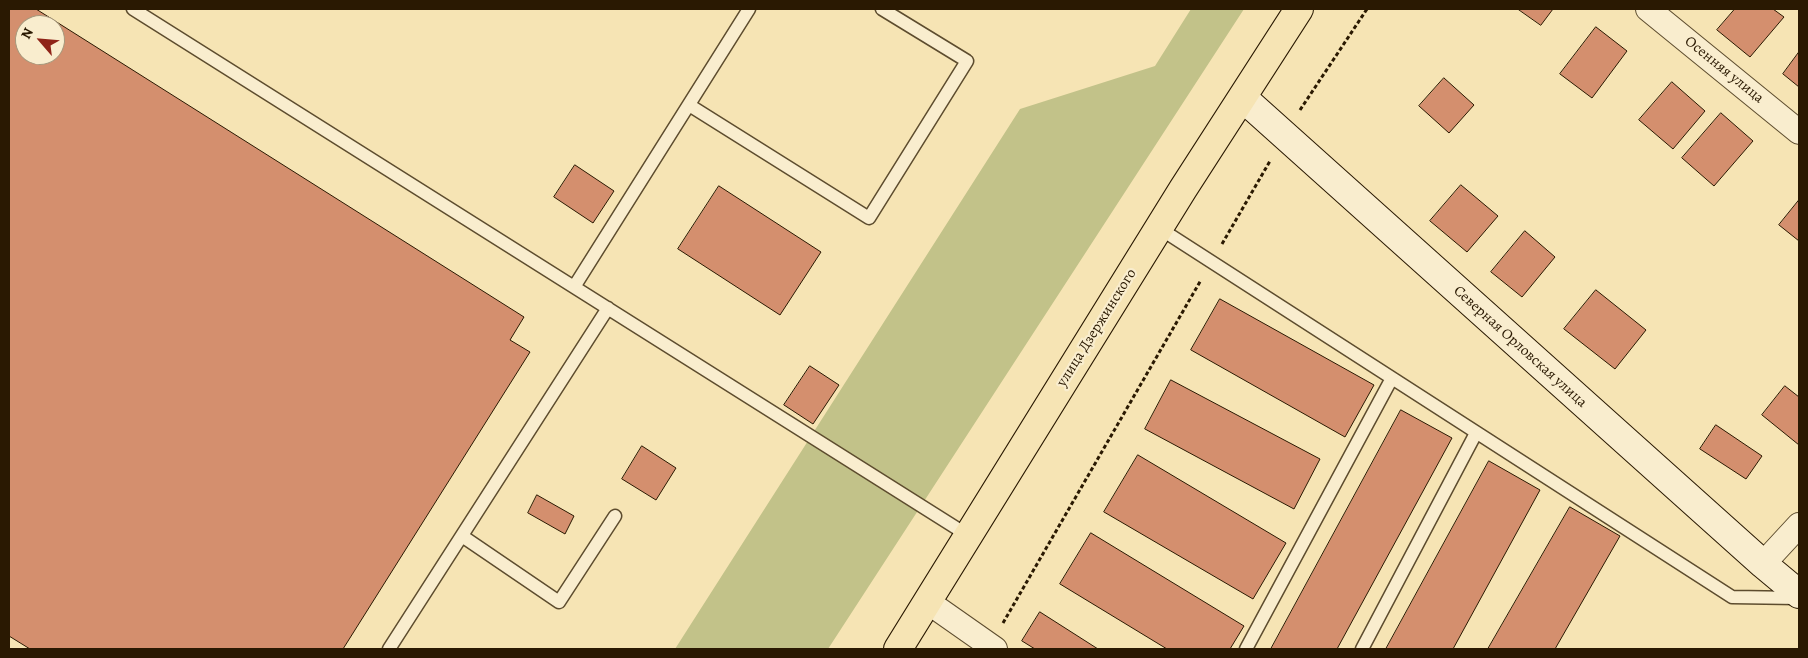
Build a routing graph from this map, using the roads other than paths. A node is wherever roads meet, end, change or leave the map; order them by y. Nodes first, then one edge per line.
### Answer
1 (133, 9) edge
2 (749, 9) edge
3 (882, 9) edge
4 (1299, 9) edge
5 (1648, 9) edge
6 (1243, 98) junction
7 (689, 105) junction
8 (1799, 132) edge
9 (1159, 228) junction
10 (574, 287) junction
11 (608, 308) junction
12 (1392, 378) junction
13 (1476, 433) junction
14 (616, 516) dead end
15 (1799, 525) edge
16 (462, 536) junction
17 (969, 536) junction
18 (1763, 564) junction
19 (1799, 594) edge
20 (1799, 598) edge
21 (928, 602) junction
22 (993, 647) edge
23 (389, 649) edge
24 (898, 649) edge
25 (1246, 649) edge
26 (1362, 649) edge

1 - 10 lane
2 - 7 lane
3 - 7 lane
4 - 6 highway, улица Дзержинского
5 - 8 street, Осенняя улица
6 - 9 highway, улица Дзержинского
6 - 18 street, Северная Орловская улица
7 - 10 lane
9 - 12 lane
9 - 17 highway, улица Дзержинского
10 - 11 lane
11 - 16 lane
11 - 17 lane
12 - 13 lane
12 - 25 lane
13 - 20 lane
13 - 26 lane
14 - 16 lane
15 - 18 street
16 - 23 lane
17 - 21 highway, улица Дзержинского
18 - 19 street, Северная Орловская улица
21 - 22 street
21 - 24 highway, улица Дзержинского

